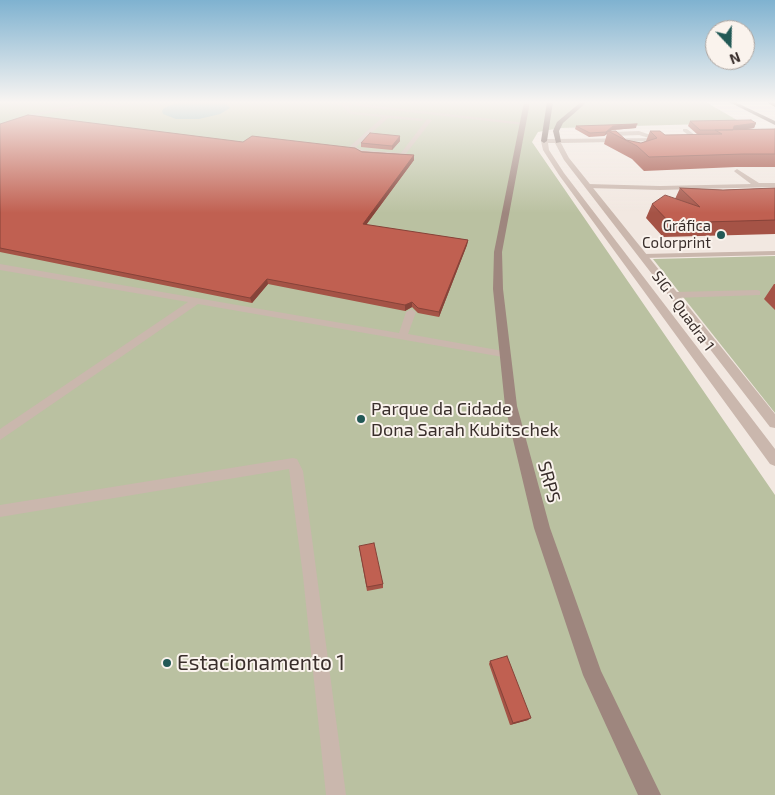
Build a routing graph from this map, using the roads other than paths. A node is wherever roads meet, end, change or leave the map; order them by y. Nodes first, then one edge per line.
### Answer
1 (361, 139) edge
2 (417, 139) edge
3 (520, 139) edge
4 (657, 139) edge
5 (611, 140) junction
6 (636, 140) junction
7 (544, 141) joint
8 (558, 142) junction
9 (646, 147) edge
10 (620, 148) edge
11 (737, 171) edge
12 (775, 185) edge
13 (758, 186) junction
14 (591, 190) junction
15 (775, 253) edge
16 (643, 256) junction
17 (0, 267) edge
18 (757, 292) dead end
19 (674, 295) junction
20 (196, 301) junction
21 (411, 312) dead end
22 (402, 337) junction
23 (503, 354) junction
24 (774, 419) edge
25 (0, 435) edge
26 (775, 460) edge
27 (0, 511) edge
28 (336, 795) edge
29 (650, 795) edge

1 - 2 lane
3 - 23 main road, SRPS
4 - 6 street
5 - 6 street
5 - 8 street
5 - 10 lane
6 - 9 lane
7 - 8 street
7 - 26 street, SIG - Quadra 1
8 - 14 street, SIG - Quadra 1
11 - 13 lane
12 - 13 lane
13 - 14 lane
14 - 16 street, SIG - Quadra 1
15 - 16 lane
16 - 19 street, SIG - Quadra 1
17 - 20 lane
18 - 19 lane
19 - 24 street, SIG - Quadra 1
20 - 22 lane
20 - 25 lane
21 - 22 lane
22 - 23 lane
23 - 29 main road, SRPS
27 - 28 lane

